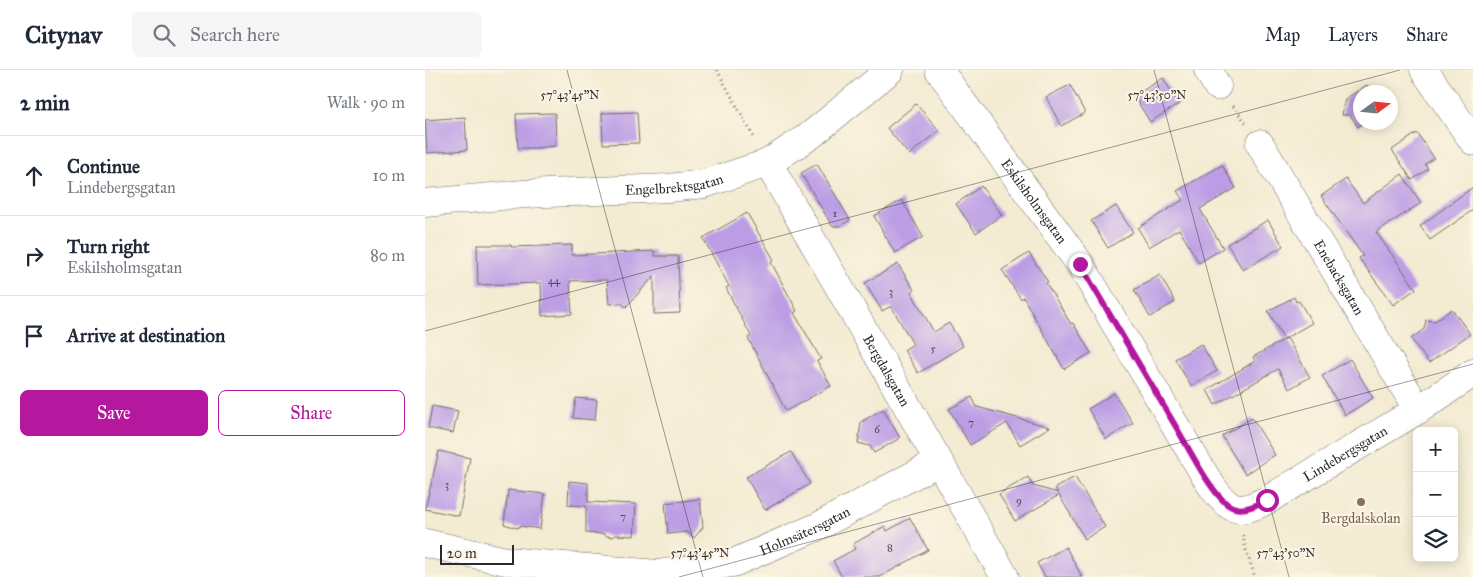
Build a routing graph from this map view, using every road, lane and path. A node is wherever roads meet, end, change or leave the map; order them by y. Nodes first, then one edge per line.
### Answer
1 (717, 70) edge
2 (890, 70) edge
3 (939, 70) edge
4 (1424, 70) edge
5 (1213, 78) edge
6 (1473, 141) edge
7 (1260, 144) joint
8 (768, 163) junction
9 (425, 203) edge
10 (1473, 373) edge
11 (1418, 410) junction
12 (938, 462) junction
13 (1239, 509) junction
14 (425, 543) edge
15 (1005, 577) edge
16 (1255, 577) edge

1 - 8 path
2 - 8 street, Engelbrektsgatan
3 - 13 street, Eskilsholmsgatan
4 - 6 street
5 - 7 path
7 - 11 street, Enebacksgatan
8 - 9 street, Engelbrektsgatan
8 - 12 street, Bergdalsgatan
10 - 11 street, Lindebergsgatan
11 - 13 street, Lindebergsgatan
12 - 14 street, Holmsätersgatan
12 - 15 street, Bergdalsgatan
13 - 16 path

